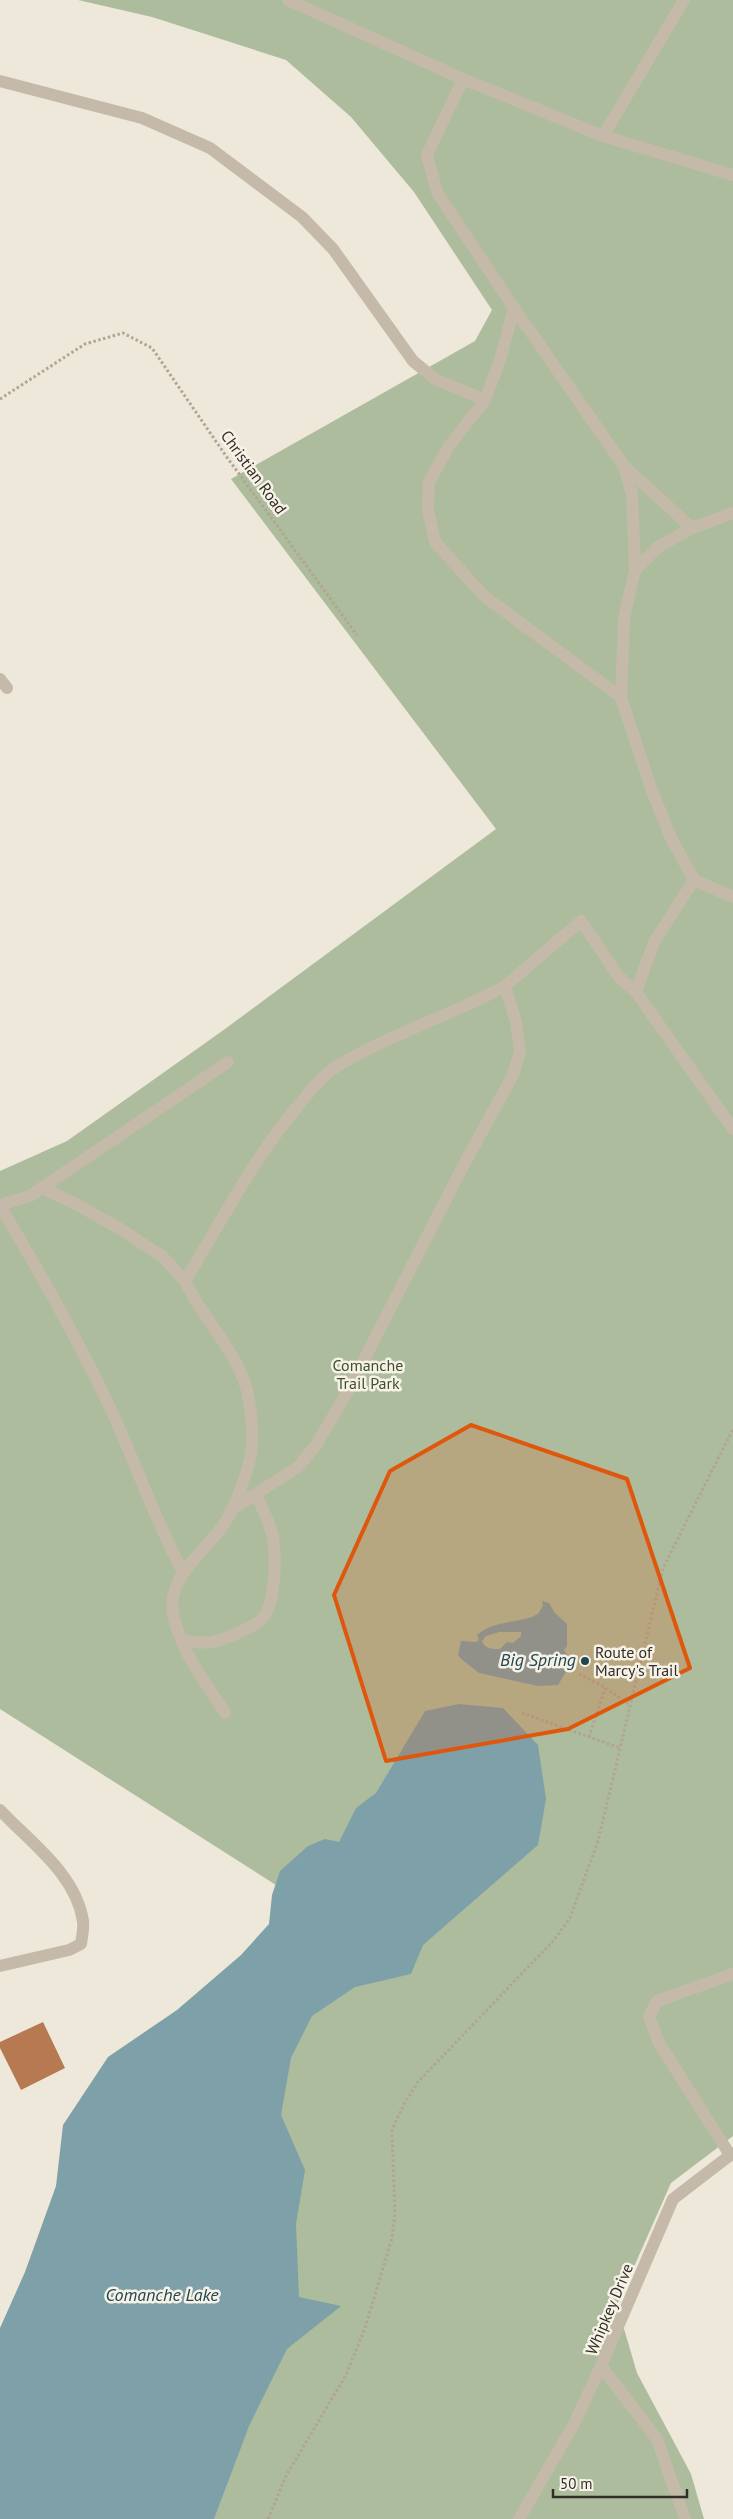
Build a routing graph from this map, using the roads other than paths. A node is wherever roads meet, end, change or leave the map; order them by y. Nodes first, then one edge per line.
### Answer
1 (288, 0) edge
2 (684, 0) edge
3 (463, 78) junction
4 (0, 81) edge
5 (603, 136) junction
6 (733, 175) edge
7 (514, 308) junction
8 (485, 400) junction
9 (624, 466) junction
10 (733, 512) edge
11 (692, 528) junction
12 (635, 570) junction
13 (621, 697) junction
14 (694, 880) junction
15 (733, 897) edge
16 (505, 986) junction
17 (636, 992) junction
18 (228, 1062) dead end
19 (733, 1130) edge
20 (42, 1188) junction
21 (0, 1206) edge
22 (185, 1281) junction
23 (256, 1494) junction
24 (231, 1510) junction
25 (183, 1572) junction
26 (182, 1640) junction
27 (225, 1713) dead end
28 (0, 1810) edge
29 (0, 1966) edge
30 (733, 1974) edge
31 (731, 2154) edge
32 (601, 2366) junction
33 (519, 2519) edge
34 (685, 2519) edge

1 - 3 lane
2 - 5 lane
3 - 5 lane
3 - 7 lane
4 - 8 lane
5 - 6 lane
7 - 8 lane
7 - 9 lane
8 - 13 lane
9 - 11 lane
9 - 12 lane
10 - 11 lane
11 - 12 lane
12 - 13 lane
13 - 14 lane
14 - 15 lane
14 - 17 lane
16 - 17 lane
16 - 22 lane
16 - 23 lane
17 - 19 lane
18 - 20 lane
20 - 21 lane
20 - 22 lane
21 - 25 lane
22 - 24 lane
23 - 24 lane
23 - 26 lane
24 - 25 lane
25 - 26 lane
26 - 27 lane
28 - 29 lane
30 - 31 lane
31 - 32 lane, Whipkey Drive
32 - 33 lane
32 - 34 lane, Whipkey Drive

